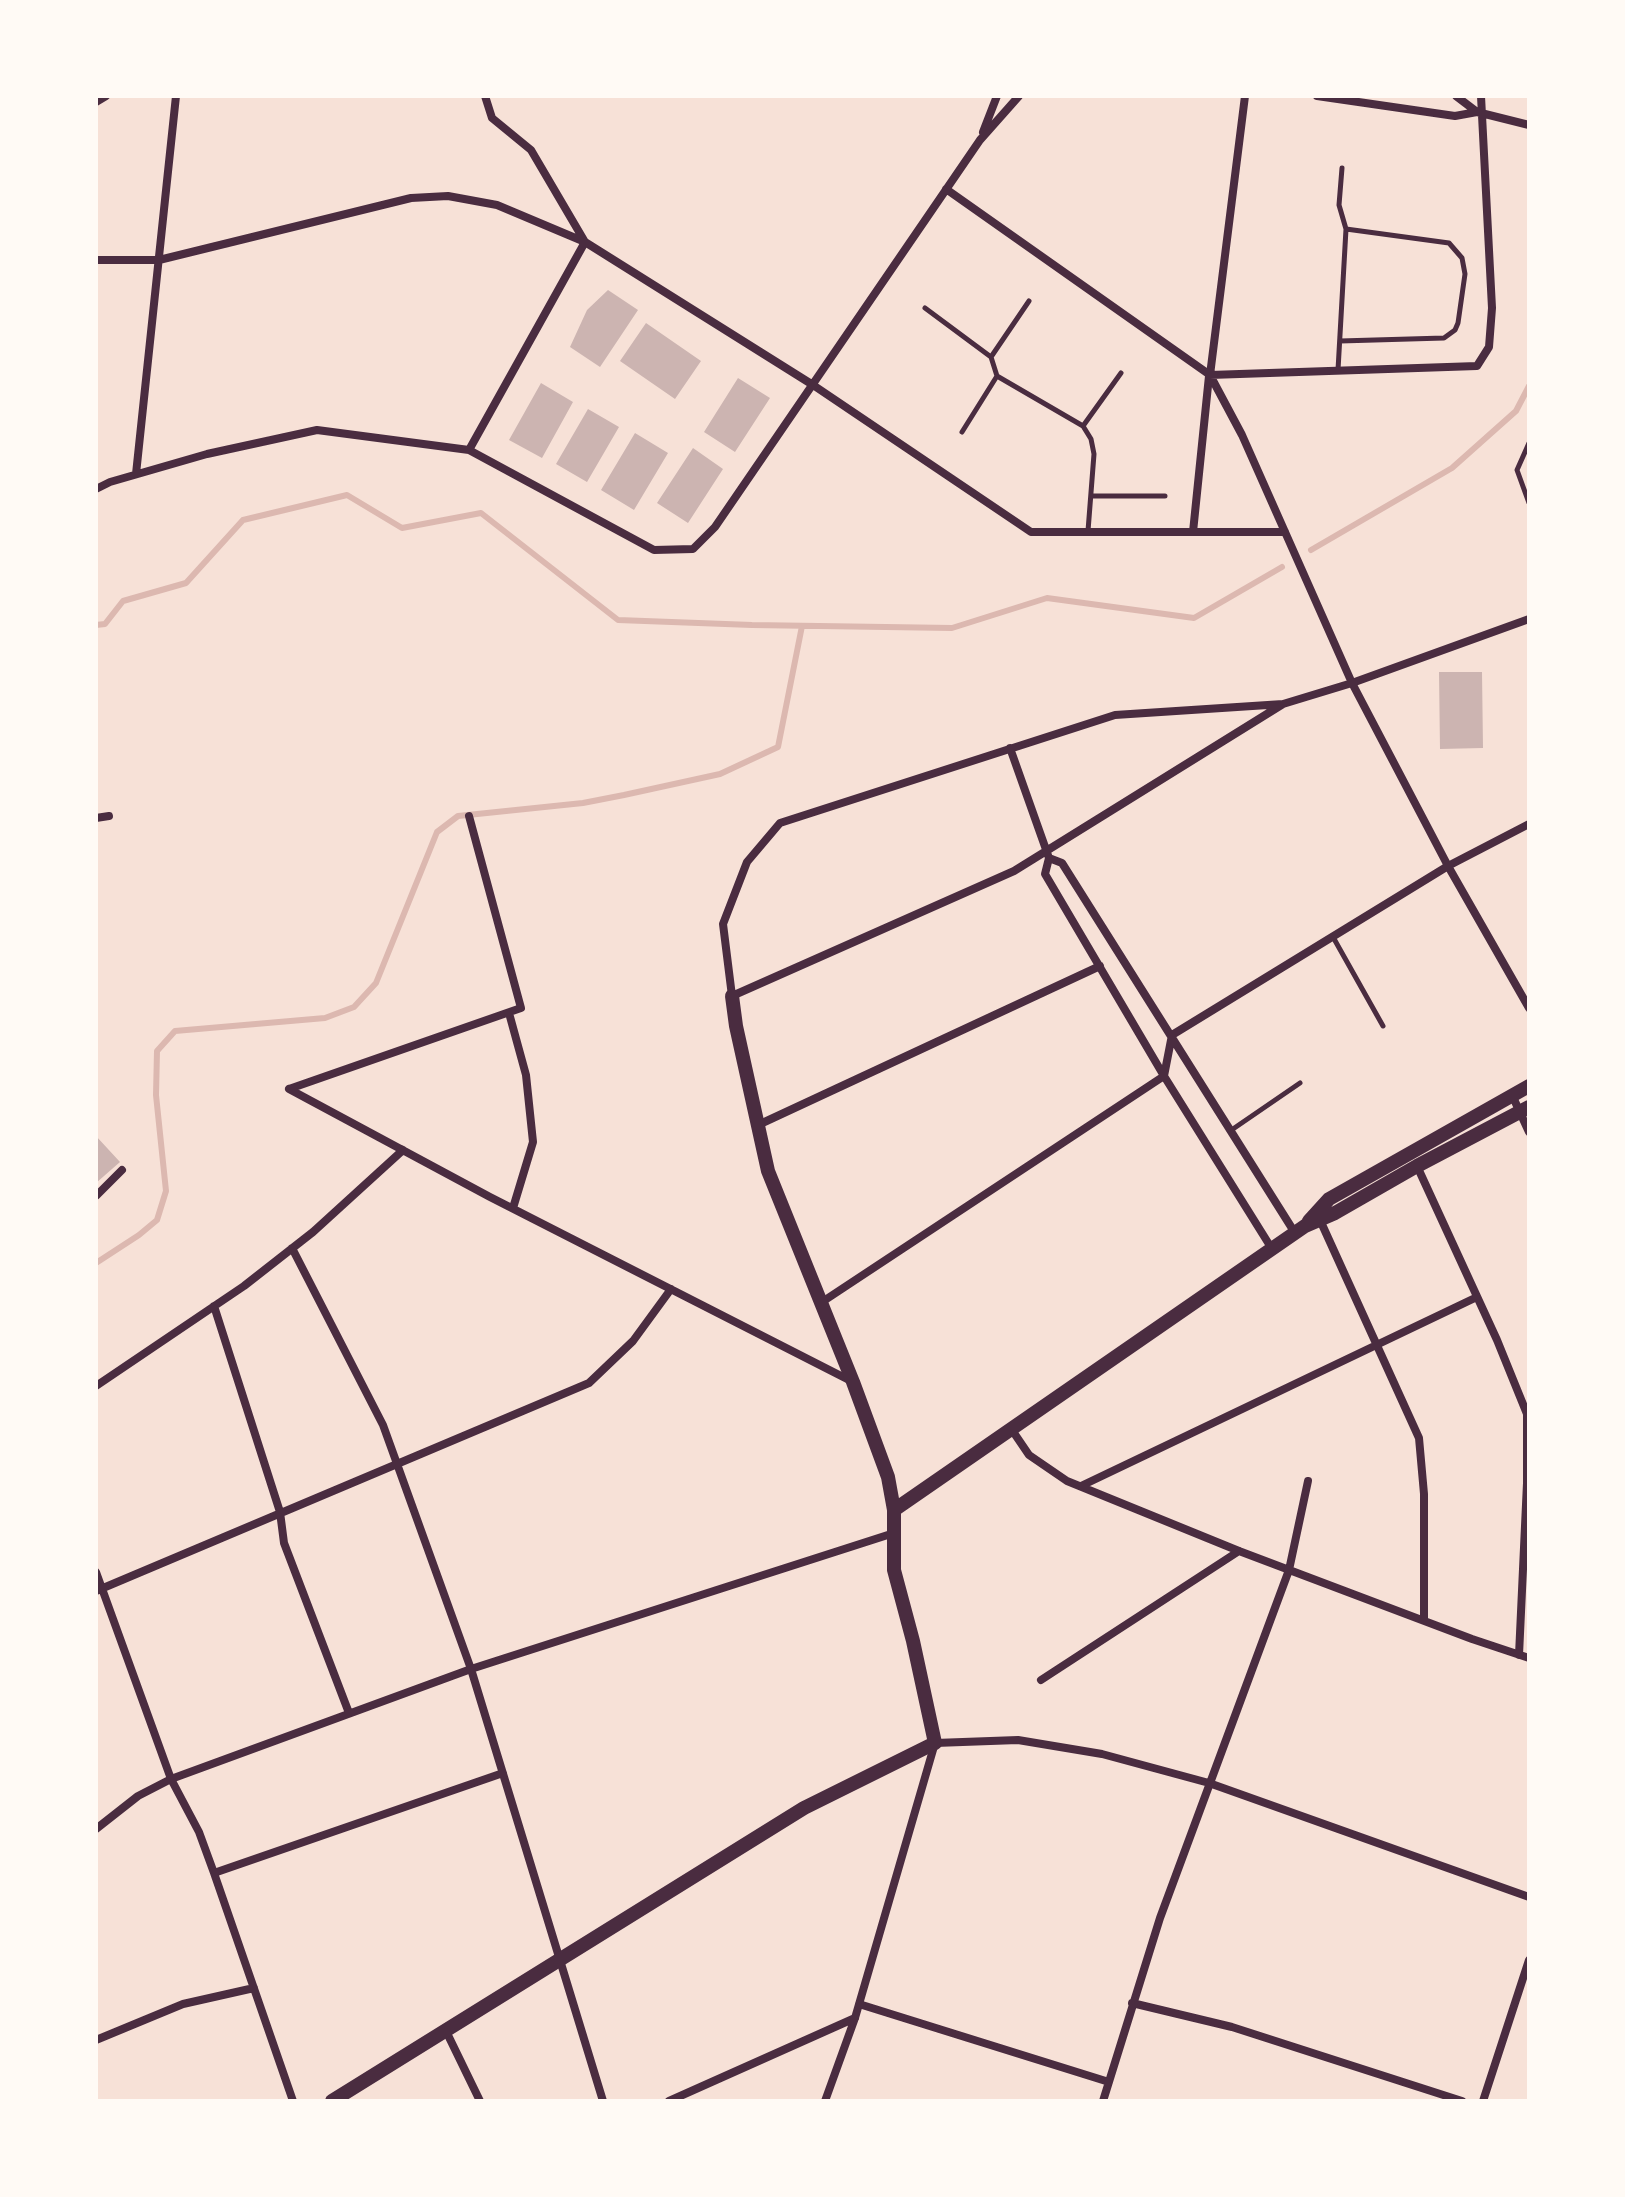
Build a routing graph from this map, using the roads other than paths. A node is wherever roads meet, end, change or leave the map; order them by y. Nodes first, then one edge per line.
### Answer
1 (106, 96) edge
2 (176, 96) edge
3 (485, 96) edge
4 (997, 96) edge
5 (1019, 96) edge
6 (1245, 96) edge
7 (1317, 96) edge
8 (1456, 96) edge
9 (1481, 96) edge
10 (96, 102) edge
11 (1480, 112) junction
12 (1529, 125) edge
13 (980, 140) junction
14 (1342, 168) dead end
15 (946, 189) junction
16 (1346, 229) junction
17 (585, 242) junction
18 (96, 260) edge
19 (159, 260) junction
20 (1029, 301) dead end
21 (925, 308) dead end
22 (1340, 341) junction
23 (991, 357) junction
24 (1338, 371) junction
25 (1121, 373) dead end
26 (1210, 375) junction
27 (997, 376) junction
28 (813, 385) junction
29 (1083, 426) junction
30 (962, 432) dead end
31 (1529, 443) edge
32 (469, 450) junction
33 (136, 474) junction
34 (96, 489) edge
35 (1091, 496) junction
36 (1165, 496) dead end
37 (1529, 503) edge
38 (1088, 532) junction
39 (1193, 532) junction
40 (1285, 532) junction
41 (1529, 619) edge
42 (1352, 683) junction
43 (1283, 704) junction
44 (1010, 748) junction
45 (109, 816) dead end
46 (469, 816) dead end
47 (96, 818) edge
48 (1529, 824) edge
49 (1048, 853) junction
50 (1448, 866) junction
51 (1332, 936) junction
52 (1100, 966) junction
53 (732, 996) junction
54 (1529, 1008) edge
55 (509, 1013) junction
56 (1383, 1026) dead end
57 (1172, 1035) junction
58 (1164, 1076) junction
59 (1300, 1083) dead end
60 (1529, 1086) edge
61 (1512, 1095) junction
62 (1525, 1110) edge
63 (758, 1125) junction
64 (1230, 1131) junction
65 (1529, 1132) edge
66 (403, 1150) junction
67 (1417, 1166) junction
68 (122, 1170) dead end
69 (96, 1196) edge
70 (513, 1208) junction
71 (1320, 1220) junction
72 (1300, 1229) junction
73 (292, 1248) junction
74 (1272, 1249) junction
75 (671, 1289) junction
76 (1477, 1297) junction
77 (822, 1302) junction
78 (214, 1306) junction
79 (1377, 1343) junction
80 (853, 1382) junction
81 (96, 1386) edge
82 (1012, 1430) junction
83 (397, 1463) junction
84 (1308, 1481) dead end
85 (1081, 1486) junction
86 (894, 1510) junction
87 (280, 1512) junction
88 (894, 1533) junction
89 (1239, 1551) junction
90 (1289, 1570) junction
91 (96, 1572) edge
92 (99, 1590) edge
93 (1424, 1620) junction
94 (1519, 1655) junction
95 (1529, 1658) edge
96 (471, 1669) junction
97 (1041, 1680) dead end
98 (349, 1713) junction
99 (935, 1743) junction
100 (503, 1773) junction
101 (171, 1779) junction
102 (1209, 1783) junction
103 (96, 1829) edge
104 (214, 1873) junction
105 (1529, 1897) edge
106 (561, 1960) junction
107 (1529, 1960) edge
108 (254, 1988) junction
109 (1132, 2003) junction
110 (859, 2004) junction
111 (855, 2018) junction
112 (446, 2031) junction
113 (96, 2040) edge
114 (1109, 2082) junction
115 (354, 2094) edge
116 (293, 2101) edge
117 (332, 2101) edge
118 (480, 2101) edge
119 (603, 2101) edge
120 (669, 2101) edge
121 (825, 2101) edge
122 (1103, 2101) edge
123 (1462, 2101) edge
124 (1483, 2101) edge

1 - 10 street
2 - 19 street
3 - 17 street
4 - 13 street
5 - 13 street
6 - 26 street
7 - 11 street
8 - 11 street
9 - 11 street
11 - 12 street
11 - 24 street
13 - 15 street
14 - 16 lane
15 - 26 street
15 - 28 street
16 - 22 lane
16 - 22 lane
17 - 19 street
17 - 28 street
17 - 32 street
18 - 19 street
19 - 33 street
20 - 23 lane
21 - 23 lane
22 - 24 lane
23 - 27 lane
24 - 26 street
25 - 29 lane
26 - 39 street
26 - 40 street
27 - 29 lane
27 - 30 lane
28 - 32 street
28 - 38 street
29 - 35 lane
31 - 37 lane
32 - 33 street
33 - 34 street
35 - 36 lane
35 - 38 lane
38 - 39 street
39 - 40 street
40 - 42 street
41 - 42 street
42 - 43 street
42 - 50 street
43 - 44 street
43 - 49 street
44 - 49 street
44 - 53 street
45 - 47 street
46 - 55 street
48 - 50 street
49 - 52 street
49 - 53 street
49 - 57 street
50 - 51 street
50 - 54 street
51 - 56 lane
51 - 57 street
52 - 58 street
52 - 63 street
53 - 63 street
55 - 66 street
55 - 70 street
57 - 58 street
57 - 64 street
58 - 74 street
58 - 77 street
59 - 64 lane
60 - 61 street
61 - 62 street
61 - 72 street
62 - 65 street
62 - 67 street
63 - 77 street
64 - 72 street
66 - 70 street
66 - 73 street
67 - 71 street
67 - 76 street
68 - 69 street
70 - 75 street
71 - 72 street
71 - 79 street
72 - 74 street
73 - 78 street
73 - 83 street
74 - 82 street
75 - 80 street
75 - 83 street
76 - 79 street
76 - 94 street
77 - 80 street
78 - 81 street
78 - 87 street
79 - 85 street
79 - 93 street
80 - 86 street
82 - 85 street
82 - 86 street
83 - 87 street
83 - 96 street
84 - 90 street
85 - 89 street
86 - 88 street
87 - 92 street
87 - 98 street
88 - 96 street
88 - 99 street
89 - 90 street
89 - 97 street
90 - 93 street
90 - 102 street
91 - 92 street
92 - 101 street
93 - 94 street
94 - 95 street
96 - 98 street
96 - 100 street
98 - 101 street
99 - 102 street
99 - 106 street
99 - 110 street
100 - 104 street
100 - 106 street
101 - 103 street
101 - 104 street
102 - 105 street
102 - 109 street
104 - 108 street
106 - 112 street
106 - 119 street
107 - 124 street
108 - 113 street
108 - 116 street
109 - 114 street
109 - 123 street
110 - 111 street
110 - 114 street
111 - 120 street
111 - 121 street
112 - 115 street
112 - 118 street
114 - 122 street
115 - 117 street

